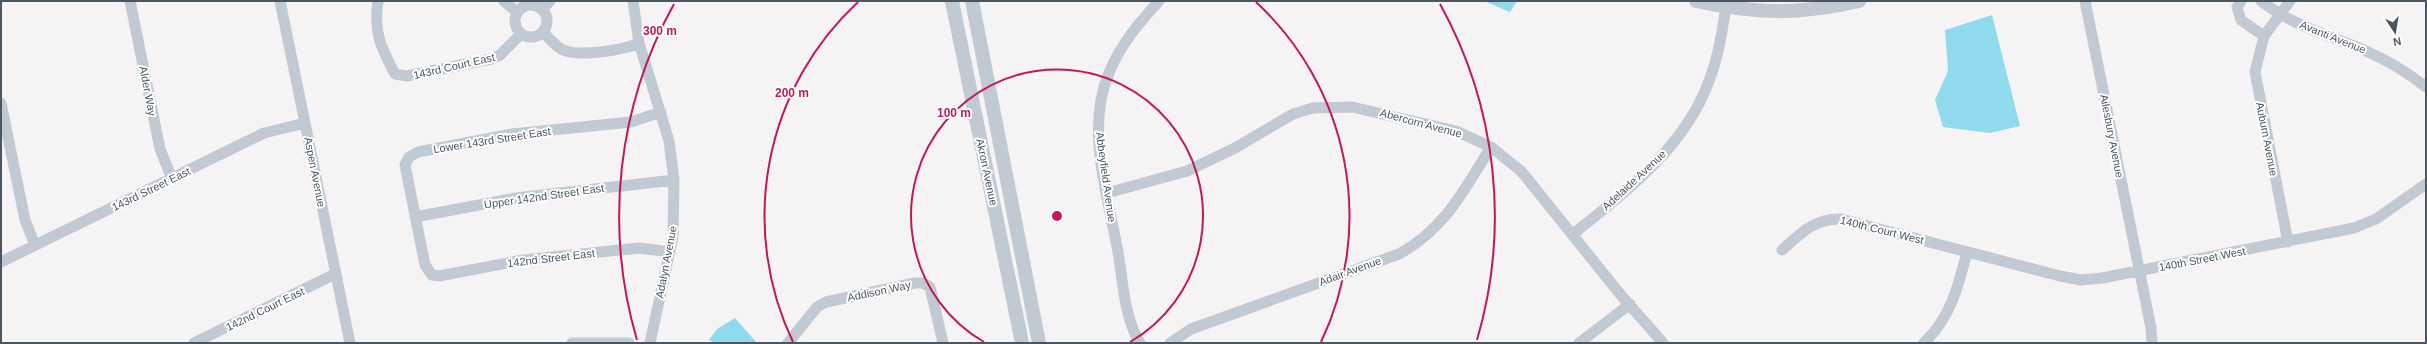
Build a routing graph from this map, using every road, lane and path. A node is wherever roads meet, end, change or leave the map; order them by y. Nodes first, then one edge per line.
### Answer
1 (130, 1) edge
2 (280, 1) edge
3 (378, 1) edge
4 (504, 1) edge
5 (633, 1) edge
6 (952, 1) edge
7 (972, 1) edge
8 (1159, 1) edge
9 (1696, 1) edge
10 (1859, 1) edge
11 (2085, 1) edge
12 (2241, 1) edge
13 (2261, 1) edge
14 (2290, 1) edge
15 (546, 5) edge
16 (1726, 7) junction
17 (516, 12) junction
18 (2280, 16) junction
19 (542, 32) junction
20 (521, 34) junction
21 (2264, 36) junction
22 (639, 43) junction
23 (2426, 87) edge
24 (1, 103) edge
25 (661, 112) junction
26 (305, 123) junction
27 (1491, 147) junction
28 (172, 179) junction
29 (674, 180) junction
30 (2426, 184) edge
31 (1106, 193) junction
32 (415, 217) junction
33 (1573, 234) junction
34 (2288, 242) junction
35 (35, 245) junction
36 (1782, 250) dead end
37 (670, 252) junction
38 (1968, 252) junction
39 (1, 262) edge
40 (2139, 271) junction
41 (335, 274) junction
42 (1630, 304) junction
43 (194, 343) edge
44 (350, 343) edge
45 (578, 343) edge
46 (629, 343) edge
47 (650, 343) edge
48 (788, 343) edge
49 (943, 343) edge
50 (1022, 343) edge
51 (1039, 343) edge
52 (1140, 343) edge
53 (1170, 343) edge
54 (1579, 343) edge
55 (1663, 343) edge
56 (1924, 343) edge
57 (2152, 343) edge

1 - 28 street, Alder Way
2 - 26 street, Aspen Avenue
3 - 20 street, 143rd Court East
4 - 17 street
5 - 22 street, Adalyn Avenue
6 - 50 street, Akron Avenue
7 - 51 street, Akron Avenue
8 - 31 street, Abbeyfield Avenue
9 - 16 street
10 - 16 street
11 - 40 street, Ailesbury Avenue
12 - 21 street
13 - 18 street
14 - 18 street, Auburn Avenue
15 - 17 street
15 - 19 street
16 - 33 street, Adelaide Avenue
17 - 20 street
18 - 21 street, Auburn Avenue
18 - 23 street, Avanti Avenue
19 - 20 street
19 - 22 street
21 - 34 street, Auburn Avenue
22 - 25 street, Adalyn Avenue
24 - 35 street
25 - 29 street, Adalyn Avenue
25 - 32 street, Lower 143rd Street East
26 - 28 street, 143rd Street East
26 - 41 street, Aspen Avenue
27 - 31 street, Abercorn Avenue
27 - 33 street, Abercorn Avenue
27 - 53 street, Adair Avenue
28 - 35 street, 143rd Street East
29 - 32 street, Upper 142nd Street East
29 - 37 street, Adalyn Avenue
30 - 34 street, 140th Street West
31 - 52 street, Abbeyfield Avenue
32 - 37 street, 142nd Street East
33 - 42 street, Abercorn Avenue
34 - 40 street, 140th Street West
35 - 39 street, 143rd Street East
36 - 38 street, 140th Court West
37 - 47 street, Adalyn Avenue
38 - 40 street, 140th Street West
38 - 56 street
40 - 57 street, Ailesbury Avenue
41 - 43 street, 142nd Court East
41 - 44 street, Aspen Avenue
42 - 54 street
42 - 55 street, Abercorn Avenue
45 - 46 street
48 - 49 street, Addison Way

